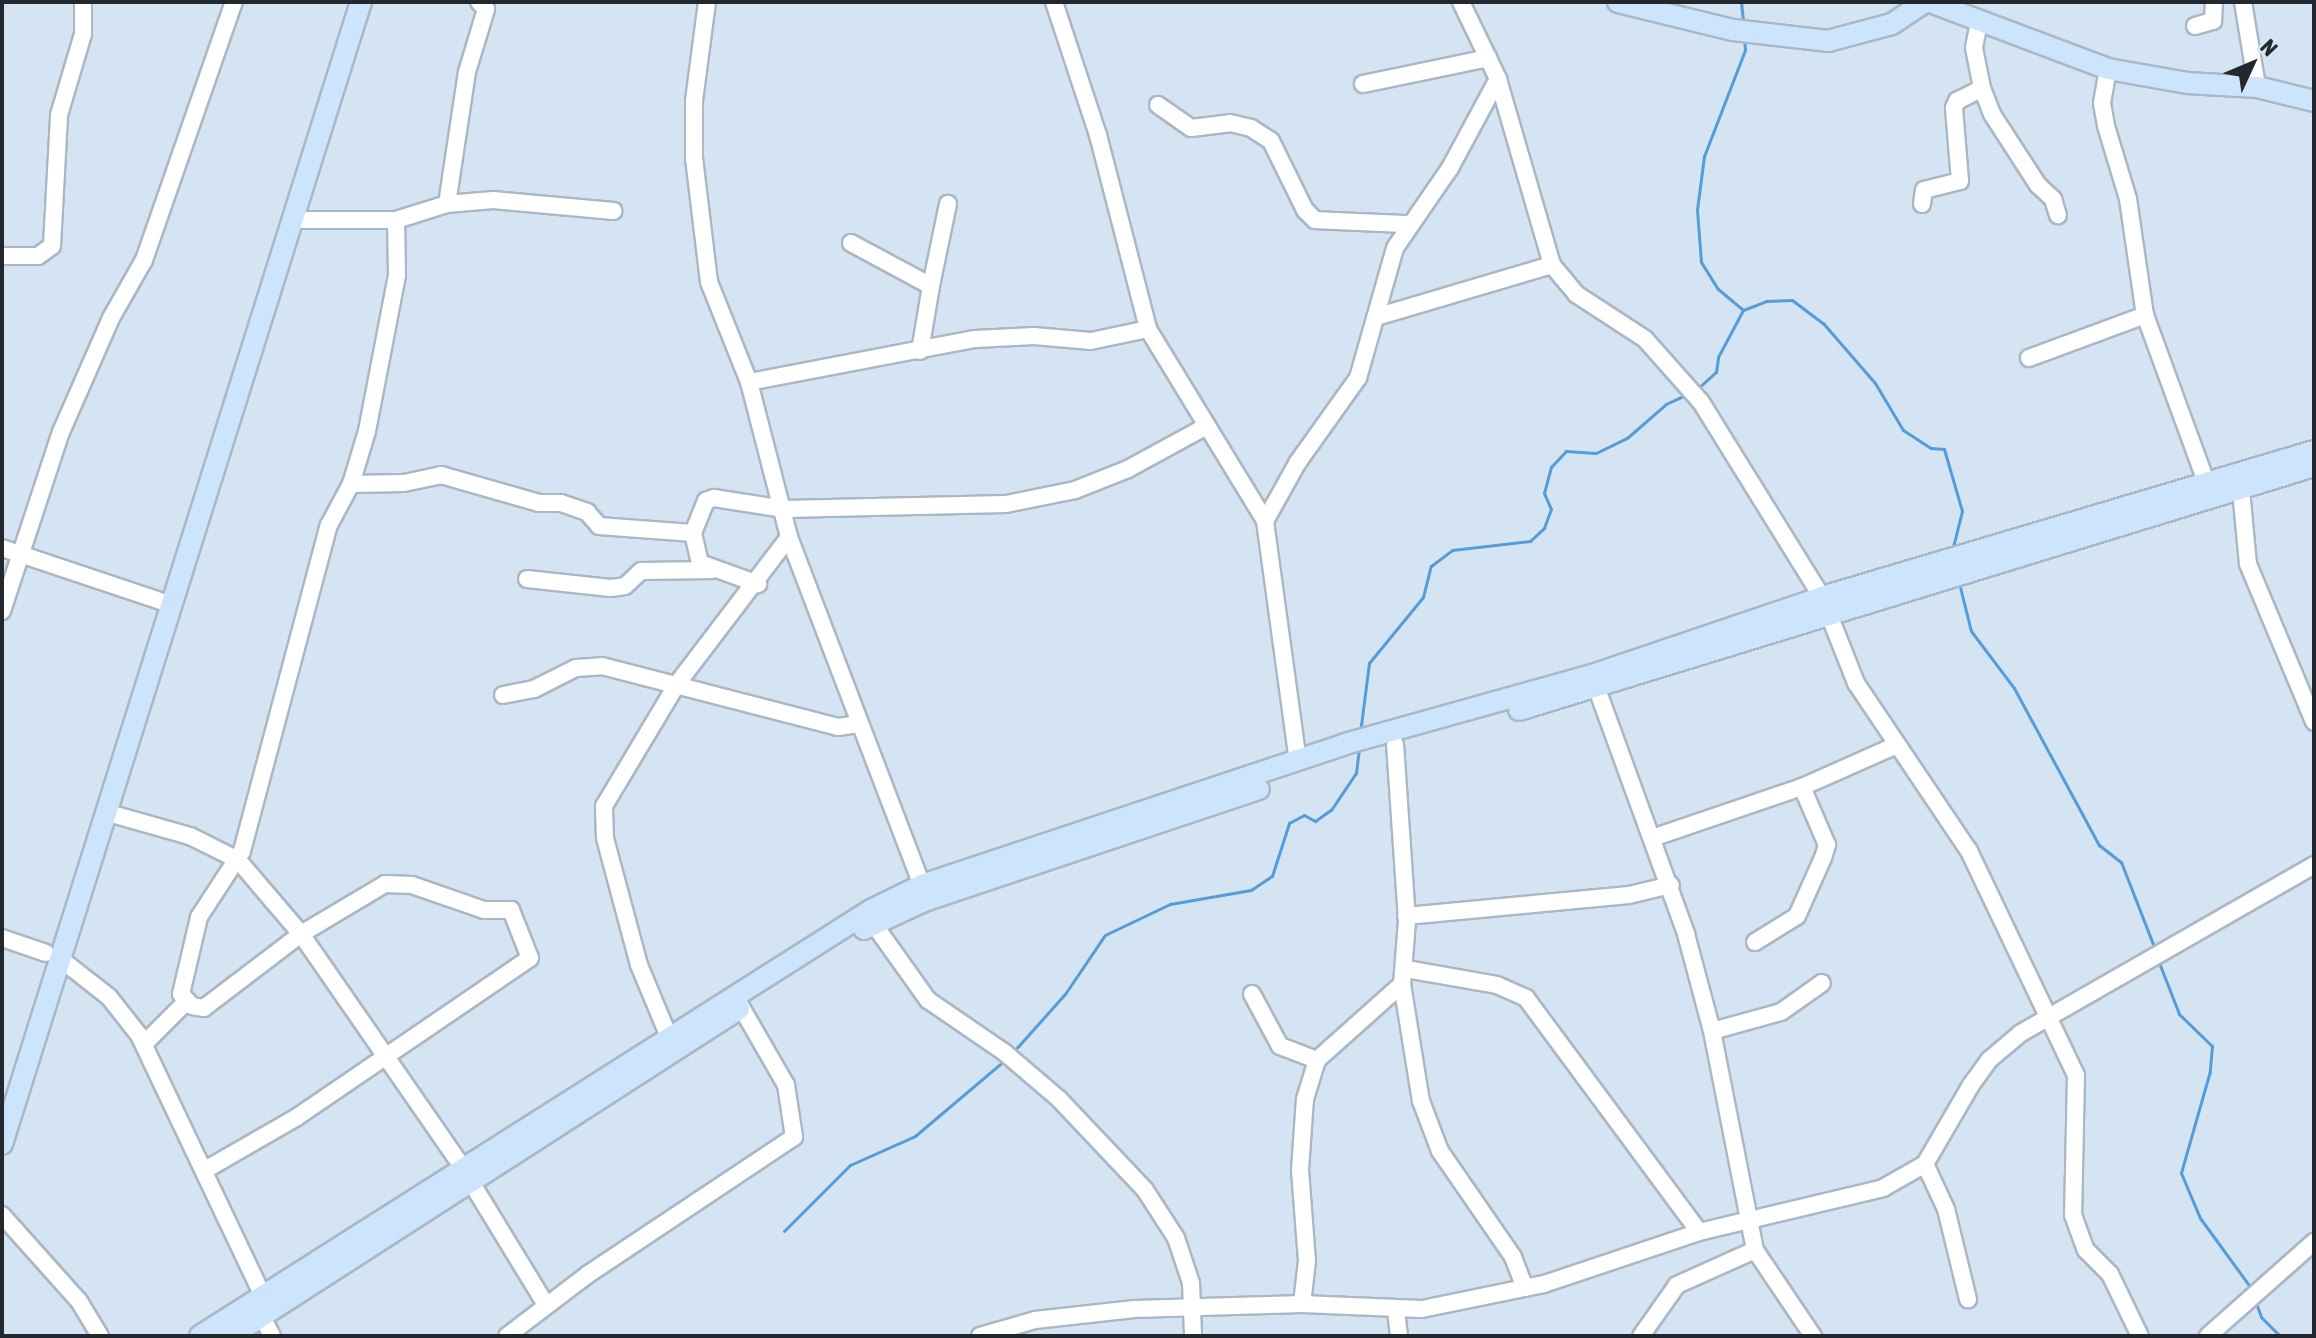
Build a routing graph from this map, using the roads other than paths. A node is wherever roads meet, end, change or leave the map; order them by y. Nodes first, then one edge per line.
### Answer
1 (83, 2) edge
2 (234, 2) edge
3 (347, 2) edge
4 (361, 2) edge
5 (479, 2) edge
6 (707, 2) edge
7 (1054, 2) edge
8 (1461, 2) edge
9 (1618, 2) edge
10 (1927, 2) edge
11 (2214, 2) edge
12 (2243, 2) edge
13 (1979, 22) junction
14 (2195, 26) dead end
15 (1488, 58) junction
16 (2108, 69) junction
17 (1498, 79) junction
18 (1363, 84) dead end
19 (2257, 87) junction
20 (1982, 88) junction
21 (2314, 101) edge
22 (1158, 105) dead end
23 (447, 204) junction
24 (948, 204) dead end
25 (1922, 204) dead end
26 (613, 211) dead end
27 (2058, 215) dead end
28 (293, 220) junction
29 (396, 220) junction
30 (1408, 224) junction
31 (851, 243) dead end
32 (2, 256) edge
33 (1552, 265) junction
34 (931, 286) junction
35 (2145, 315) junction
36 (1376, 317) junction
37 (1148, 329) junction
38 (920, 351) junction
39 (2029, 358) dead end
40 (749, 382) junction
41 (1207, 426) junction
42 (2308, 460) edge
43 (351, 484) junction
44 (2207, 484) junction
45 (2241, 490) junction
46 (784, 509) junction
47 (1265, 521) junction
48 (693, 533) junction
49 (789, 537) junction
50 (2, 548) edge
51 (19, 554) junction
52 (1990, 556) junction
53 (713, 570) junction
54 (527, 579) dead end
55 (758, 584) junction
56 (160, 601) junction
57 (1826, 606) junction
58 (2, 611) edge
59 (677, 684) junction
60 (1597, 689) junction
61 (503, 695) dead end
62 (2314, 722) edge
63 (1448, 723) junction
64 (860, 724) junction
65 (1382, 744) junction
66 (1897, 745) junction
67 (1343, 750) junction
68 (1298, 761) junction
69 (1802, 787) junction
70 (105, 812) junction
71 (1115, 830) junction
72 (1652, 838) junction
73 (238, 860) junction
74 (2314, 865) edge
75 (922, 885) junction
76 (1671, 885) junction
77 (1406, 916) junction
78 (873, 923) junction
79 (301, 934) junction
80 (2, 938) edge
81 (1755, 942) dead end
82 (52, 955) junction
83 (1404, 976) junction
84 (1822, 983) dead end
85 (1252, 994) dead end
86 (186, 1002) junction
87 (741, 1007) junction
88 (2048, 1017) junction
89 (1712, 1031) junction
90 (669, 1037) junction
91 (144, 1044) junction
92 (384, 1054) junction
93 (1317, 1060) junction
94 (591, 1097) junction
95 (2, 1099) edge
96 (2, 1144) edge
97 (1925, 1164) junction
98 (205, 1170) junction
99 (467, 1175) junction
100 (2, 1215) edge
101 (1751, 1219) junction
102 (1699, 1232) junction
103 (2314, 1242) edge
104 (1755, 1250) junction
105 (1525, 1288) junction
106 (1968, 1299) dead end
107 (1302, 1304) junction
108 (546, 1305) junction
109 (262, 1306) junction
110 (1194, 1306) junction
111 (1396, 1311) junction
112 (100, 1336) edge
113 (200, 1336) edge
114 (231, 1336) edge
115 (272, 1336) edge
116 (507, 1336) edge
117 (980, 1336) edge
118 (1193, 1336) edge
119 (1399, 1336) edge
120 (1641, 1336) edge
121 (1813, 1336) edge
122 (2140, 1336) edge
123 (2208, 1336) edge

1 - 32 street
2 - 51 street
3 - 56 main road
4 - 28 main road
5 - 23 street
6 - 40 street
7 - 37 street
8 - 15 street
9 - 10 main road
10 - 13 main road
11 - 14 street
12 - 19 street
13 - 16 main road
13 - 20 street
15 - 17 street
15 - 18 street
16 - 19 main road
16 - 35 street
17 - 30 street
17 - 33 street
19 - 21 main road
20 - 25 street
20 - 27 street
22 - 30 street
23 - 26 street
23 - 29 street
24 - 34 street
28 - 29 street
28 - 70 main road
29 - 43 street
30 - 36 street
31 - 34 street
33 - 36 street
33 - 57 street
34 - 38 street
35 - 39 street
35 - 44 street
36 - 47 street
37 - 38 street
37 - 41 street
38 - 40 street
40 - 46 street
41 - 46 street
41 - 47 street
42 - 44 main road
42 - 45 main road
43 - 48 street
43 - 73 street
44 - 52 main road
45 - 52 main road
45 - 62 street
46 - 48 street
46 - 49 street
47 - 68 street
48 - 53 street
49 - 55 street
49 - 64 street
50 - 51 street
51 - 56 street
51 - 58 street
52 - 57 main road
53 - 54 street
53 - 55 street
55 - 59 street
56 - 82 main road
57 - 60 main road
57 - 63 main road
57 - 66 street
59 - 61 street
59 - 64 street
59 - 90 street
60 - 63 main road
60 - 72 street
63 - 65 main road
64 - 75 street
65 - 67 main road
65 - 77 street
66 - 69 street
66 - 88 street
67 - 68 main road
67 - 71 main road
68 - 71 main road
69 - 72 street
69 - 81 street
70 - 73 street
70 - 82 main road
71 - 75 main road
71 - 78 main road
72 - 76 street
73 - 79 street
73 - 86 street
74 - 88 street
75 - 90 main road
76 - 77 street
76 - 89 street
77 - 83 street
78 - 87 main road
78 - 110 street
79 - 86 street
79 - 92 street
79 - 92 street
80 - 82 street
82 - 91 street
82 - 95 main road
82 - 96 main road
83 - 93 street
83 - 102 street
83 - 105 street
84 - 89 street
85 - 93 street
86 - 91 street
87 - 94 main road
87 - 108 street
88 - 97 street
88 - 122 street
89 - 101 street
90 - 94 main road
91 - 98 street
92 - 98 street
92 - 99 street
93 - 107 street
94 - 99 main road
97 - 101 street
97 - 106 street
98 - 109 street
99 - 108 street
99 - 109 main road
100 - 112 street
101 - 102 street
101 - 104 street
102 - 105 street
103 - 123 street
104 - 120 street
104 - 121 street
105 - 111 street
107 - 110 street
107 - 111 street
108 - 116 street
109 - 113 main road
109 - 114 main road
109 - 115 street
110 - 117 street
110 - 118 street
111 - 119 street

